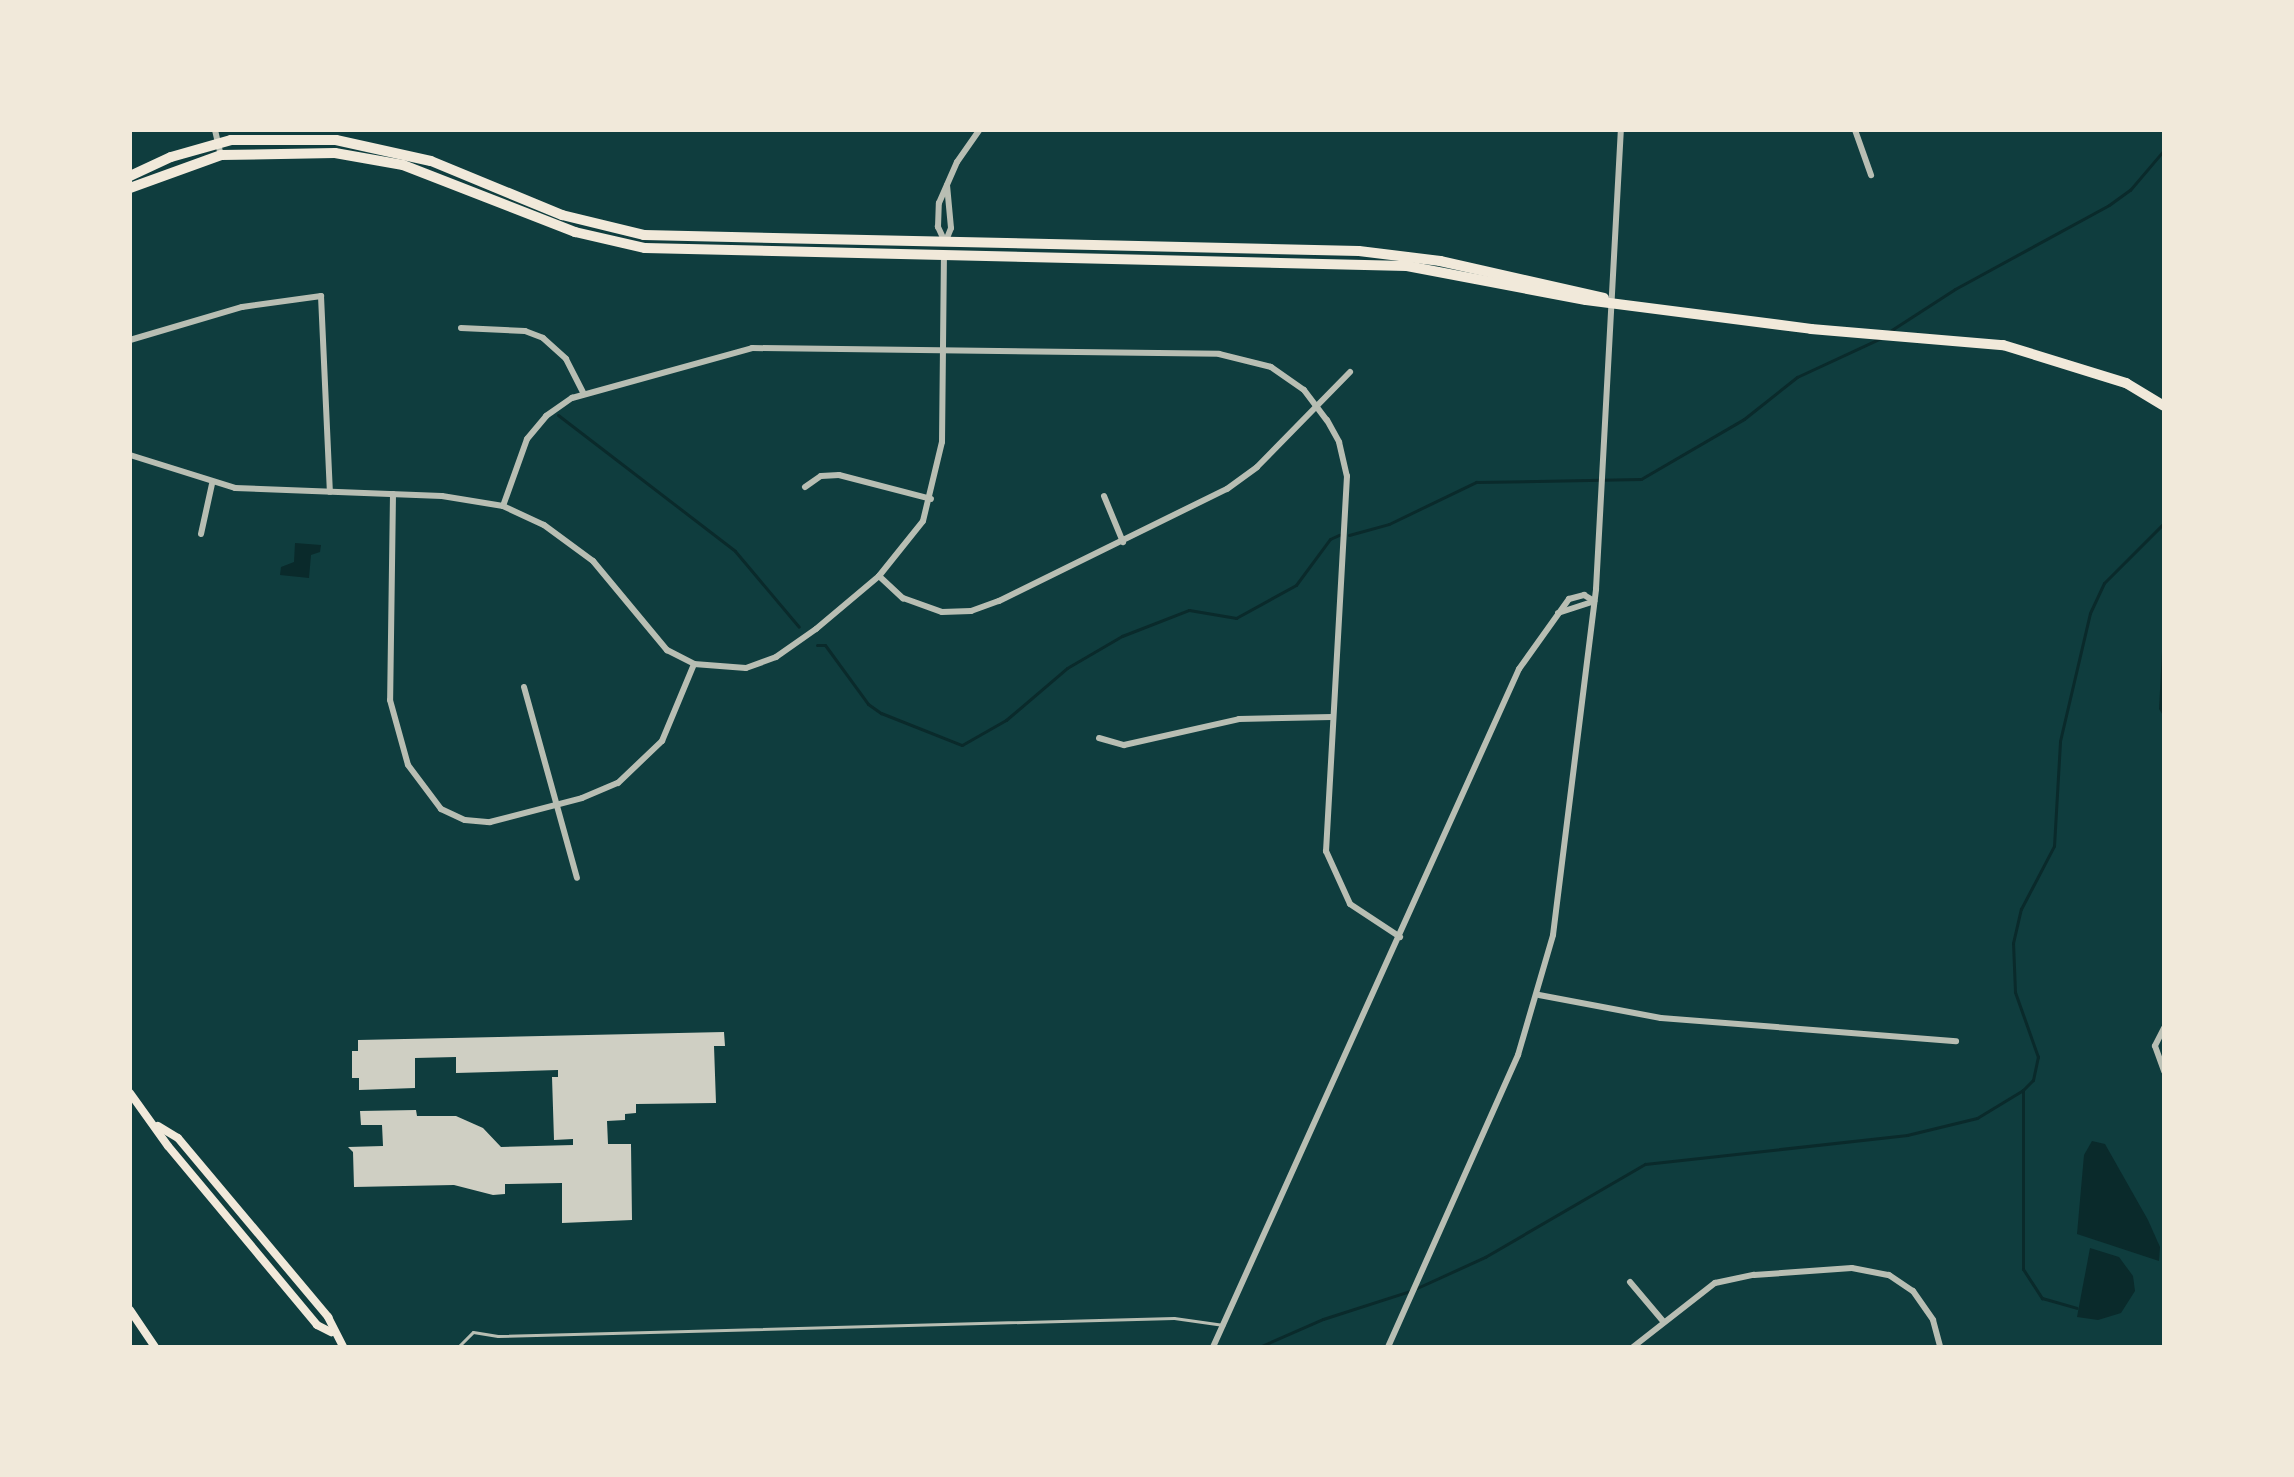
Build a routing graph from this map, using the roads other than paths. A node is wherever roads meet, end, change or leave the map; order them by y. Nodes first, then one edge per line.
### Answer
1 (215, 130) edge
2 (979, 130) edge
3 (1621, 130) edge
4 (1855, 130) edge
5 (219, 143) junction
6 (221, 155) junction
7 (1871, 175) dead end
8 (130, 176) edge
9 (947, 185) junction
10 (130, 188) edge
11 (945, 243) junction
12 (944, 255) junction
13 (1611, 300) junction
14 (461, 328) dead end
15 (130, 340) edge
16 (943, 348) junction
17 (1350, 372) dead end
18 (583, 392) junction
19 (1317, 406) junction
20 (2164, 406) edge
21 (130, 455) edge
22 (212, 484) junction
23 (805, 487) dead end
24 (330, 492) junction
25 (393, 494) junction
26 (1104, 496) dead end
27 (931, 499) junction
28 (503, 506) junction
29 (201, 534) dead end
30 (1123, 542) junction
31 (879, 576) junction
32 (1594, 601) junction
33 (1558, 613) junction
34 (694, 664) junction
35 (524, 687) dead end
36 (1332, 717) junction
37 (1099, 738) dead end
38 (557, 806) junction
39 (577, 878) dead end
40 (1400, 937) junction
41 (1539, 995) junction
42 (2164, 1028) edge
43 (1956, 1041) dead end
44 (2164, 1071) edge
45 (130, 1093) edge
46 (1630, 1282) dead end
47 (130, 1310) edge
48 (1663, 1321) junction
49 (1224, 1325) junction
50 (155, 1347) edge
51 (343, 1347) edge
52 (458, 1347) edge
53 (1213, 1347) edge
54 (1388, 1347) edge
55 (1633, 1347) edge
56 (1940, 1347) edge

1 - 5 street
2 - 9 street
3 - 13 street
4 - 7 street
5 - 6 street
5 - 8 highway
5 - 11 highway
6 - 10 highway
6 - 12 highway
9 - 11 street
9 - 11 street
11 - 12 street
11 - 13 highway
12 - 13 highway
12 - 16 street
13 - 20 highway
13 - 32 street
14 - 18 street
15 - 24 street
16 - 18 street
16 - 19 street
16 - 27 street
17 - 19 street
18 - 28 street
19 - 30 street
19 - 36 street
21 - 22 street
22 - 24 street
22 - 29 street
23 - 27 street
24 - 25 street
25 - 28 street
25 - 38 street
26 - 30 street
27 - 31 street
28 - 34 street
30 - 31 street
31 - 34 street
32 - 33 street
32 - 33 street
32 - 41 street
33 - 40 street
34 - 38 street
35 - 38 street
36 - 37 street
36 - 40 street
38 - 39 street
40 - 49 street
41 - 43 street
41 - 54 street
42 - 44 street
45 - 51 main road
46 - 48 street
47 - 50 main road
48 - 55 street
48 - 56 street
49 - 52 lane
49 - 53 street

